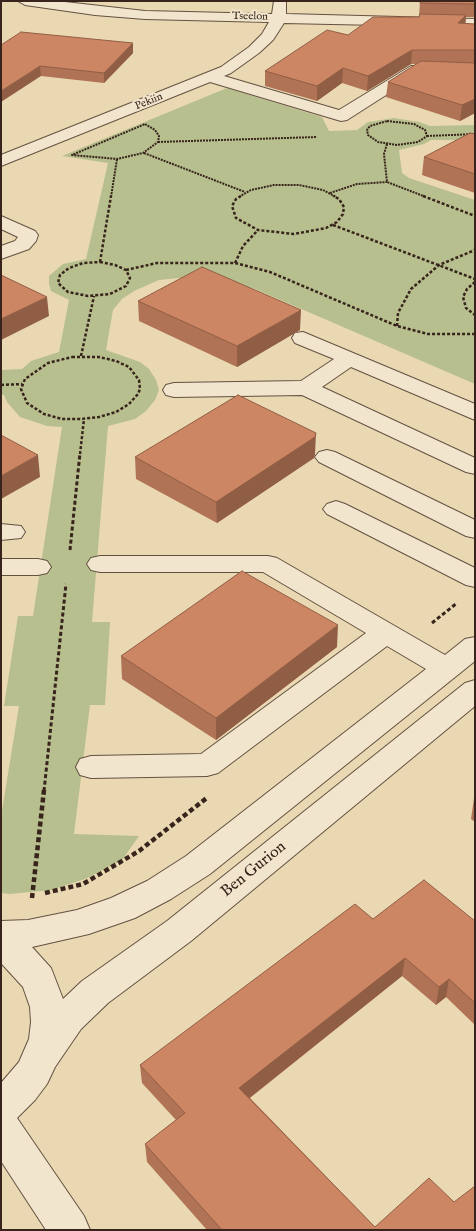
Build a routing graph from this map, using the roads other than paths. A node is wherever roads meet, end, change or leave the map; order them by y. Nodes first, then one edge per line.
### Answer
1 (25, 1) edge
2 (280, 1) edge
3 (279, 18) junction
4 (475, 23) edge
5 (475, 71) edge
6 (210, 77) junction
7 (1, 161) edge
8 (1, 222) edge
9 (1, 253) edge
10 (303, 338) dead end
11 (350, 358) junction
12 (306, 388) junction
13 (174, 390) dead end
14 (475, 413) edge
15 (327, 457) dead end
16 (475, 467) edge
17 (336, 509) dead end
18 (475, 530) edge
19 (475, 543) edge
20 (100, 564) dead end
21 (446, 565) junction
22 (1, 567) edge
23 (38, 567) dead end
24 (475, 579) edge
25 (385, 633) junction
26 (475, 646) edge
27 (446, 668) junction
28 (475, 690) edge
29 (91, 767) dead end
30 (10, 938) edge
31 (41, 1056) junction
32 (1, 1108) edge
33 (1, 1127) edge
34 (70, 1230) edge

1 - 3 street, Tseelon
2 - 3 street
3 - 4 street, Tseelon
3 - 6 street, Pekiin
5 - 6 street
6 - 7 street, Pekiin
8 - 9 street
10 - 11 street
11 - 12 street
11 - 14 street
12 - 13 street
12 - 16 street
15 - 18 street
17 - 21 street
19 - 21 street
20 - 25 street
21 - 24 street
22 - 23 street
25 - 27 street
25 - 29 street
26 - 27 street
27 - 30 street
28 - 31 street, Ben Gurion
30 - 31 street
31 - 32 street
33 - 34 street

